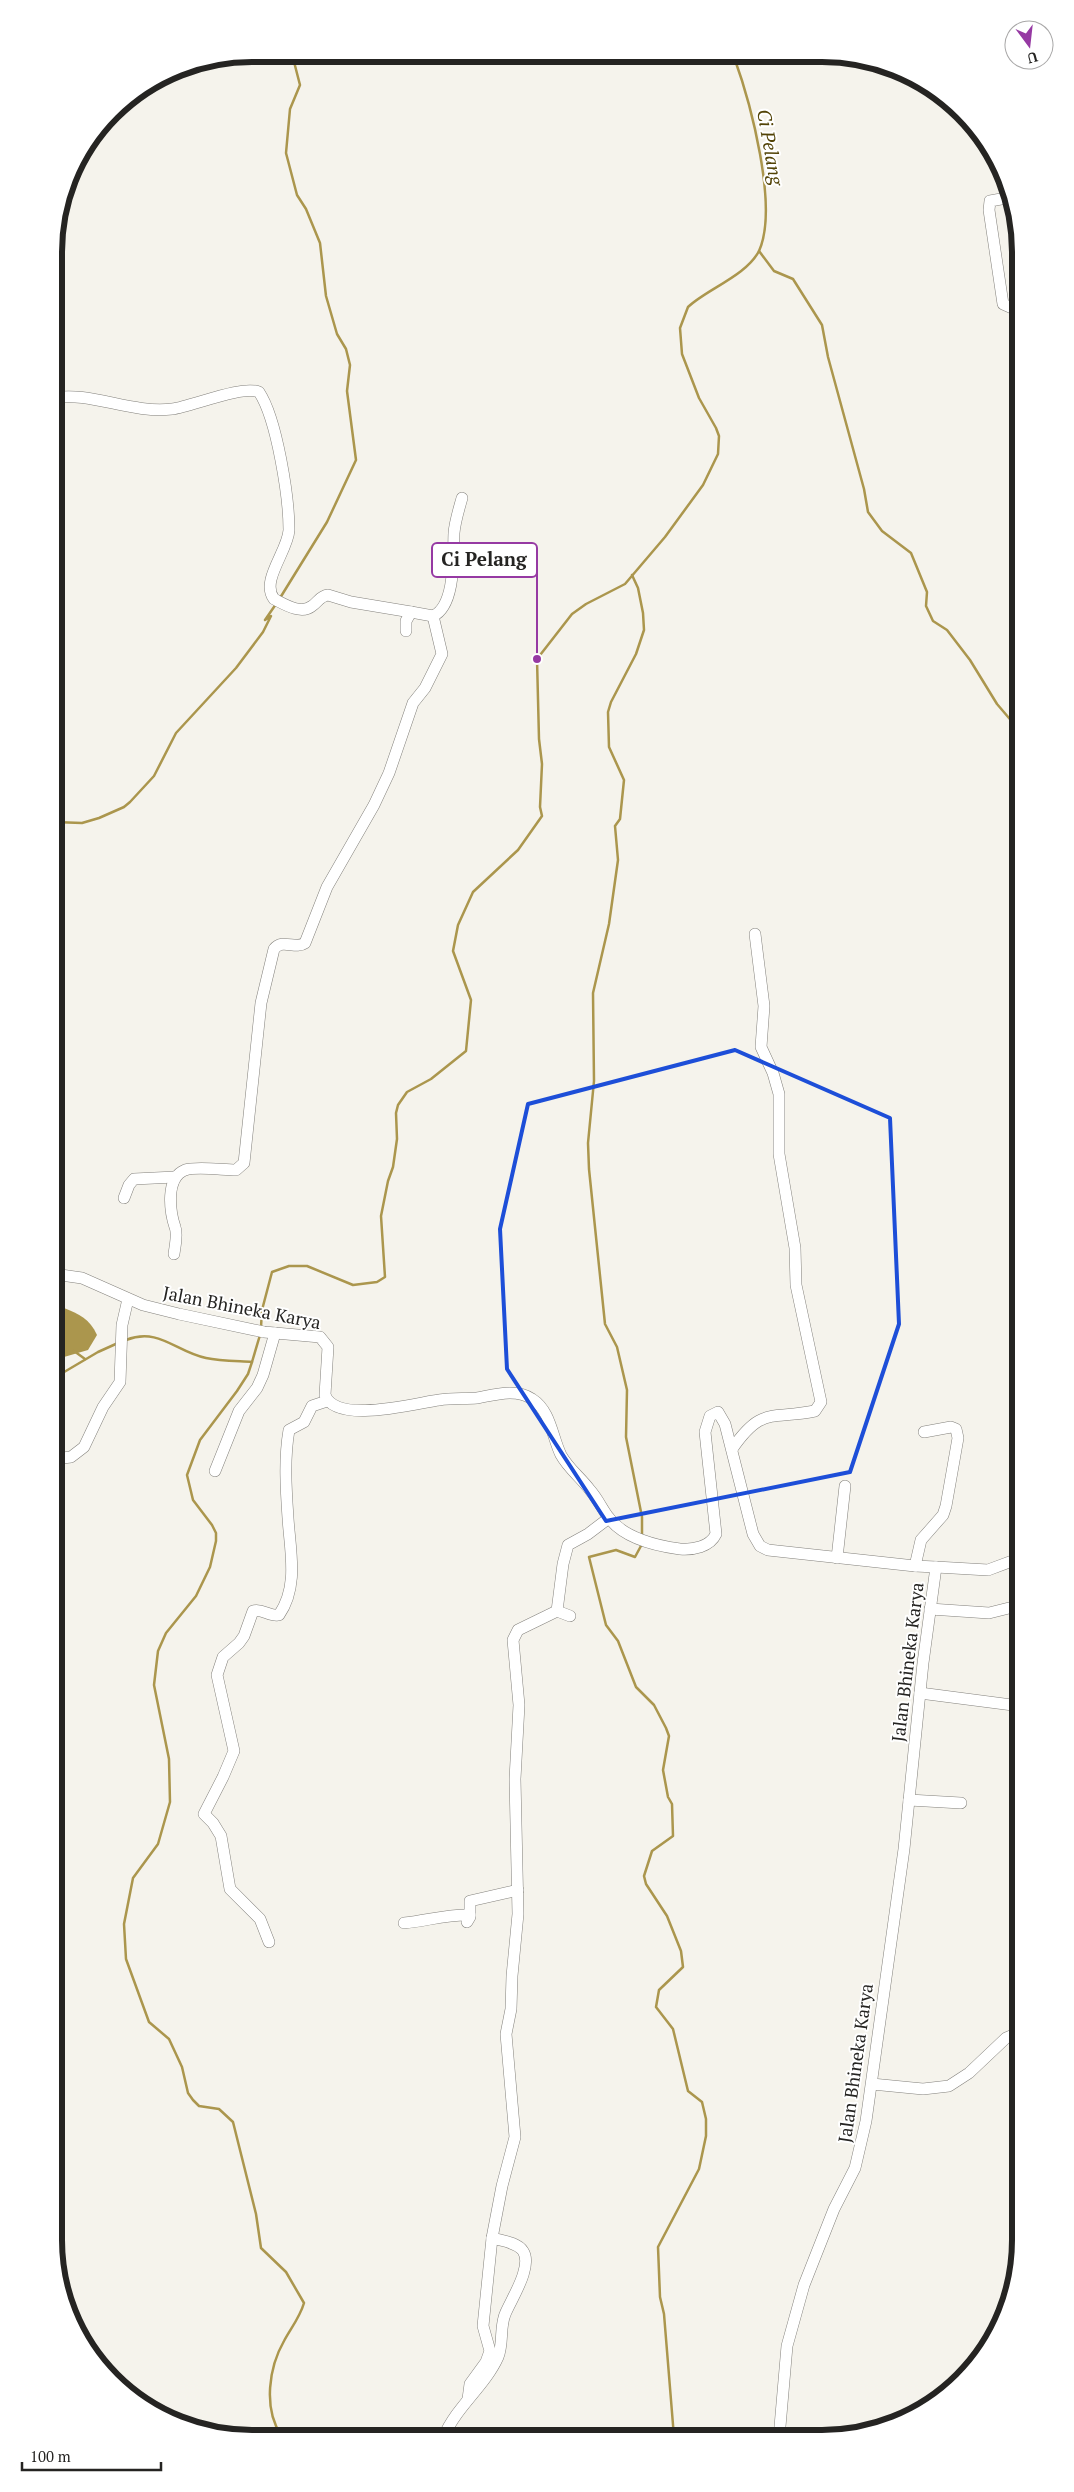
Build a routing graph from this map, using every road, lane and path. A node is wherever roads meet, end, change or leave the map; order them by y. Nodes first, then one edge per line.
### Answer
1 (1004, 199) edge
2 (1012, 308) edge
3 (62, 397) edge
4 (462, 498) dead end
5 (411, 612) junction
6 (434, 616) junction
7 (406, 631) dead end
8 (755, 934) dead end
9 (175, 1177) junction
10 (124, 1198) dead end
11 (174, 1254) dead end
12 (62, 1275) edge
13 (128, 1299) junction
14 (275, 1333) junction
15 (327, 1401) junction
16 (924, 1432) dead end
17 (732, 1450) junction
18 (62, 1458) edge
19 (215, 1471) dead end
20 (845, 1486) dead end
21 (608, 1518) junction
22 (837, 1558) junction
23 (1012, 1561) edge
24 (915, 1566) junction
25 (936, 1567) junction
26 (1012, 1607) edge
27 (930, 1609) junction
28 (557, 1611) junction
29 (570, 1616) dead end
30 (920, 1693) junction
31 (1012, 1705) edge
32 (909, 1800) junction
33 (961, 1803) dead end
34 (518, 1890) junction
35 (404, 1922) dead end
36 (269, 1942) dead end
37 (1012, 2035) edge
38 (872, 2084) junction
39 (492, 2238) junction
40 (468, 2399) junction
41 (447, 2430) edge
42 (779, 2430) edge

1 - 2 street
3 - 5 street
4 - 6 street
5 - 6 street
5 - 7 street
6 - 9 street
8 - 17 street
9 - 10 street
9 - 11 street
12 - 13 street, Jalan Bhineka Karya
13 - 14 street, Jalan Bhineka Karya
13 - 18 street
14 - 15 street, Jalan Bhineka Karya
14 - 19 street
15 - 21 street, Jalan Bhineka Karya
15 - 36 street
16 - 24 street
17 - 21 street, Jalan Bhineka Karya
17 - 22 street, Jalan Bhineka Karya
20 - 22 street
21 - 28 street
22 - 24 street, Jalan Bhineka Karya
23 - 25 street
24 - 25 street, Jalan Bhineka Karya
25 - 27 street, Jalan Bhineka Karya
26 - 27 street
27 - 30 street, Jalan Bhineka Karya
28 - 29 street
28 - 34 street
30 - 31 street
30 - 32 street, Jalan Bhineka Karya
32 - 33 street
32 - 38 street, Jalan Bhineka Karya
34 - 35 street
34 - 39 street
37 - 38 street
38 - 42 street, Jalan Bhineka Karya
39 - 40 street
39 - 40 street
40 - 41 street

